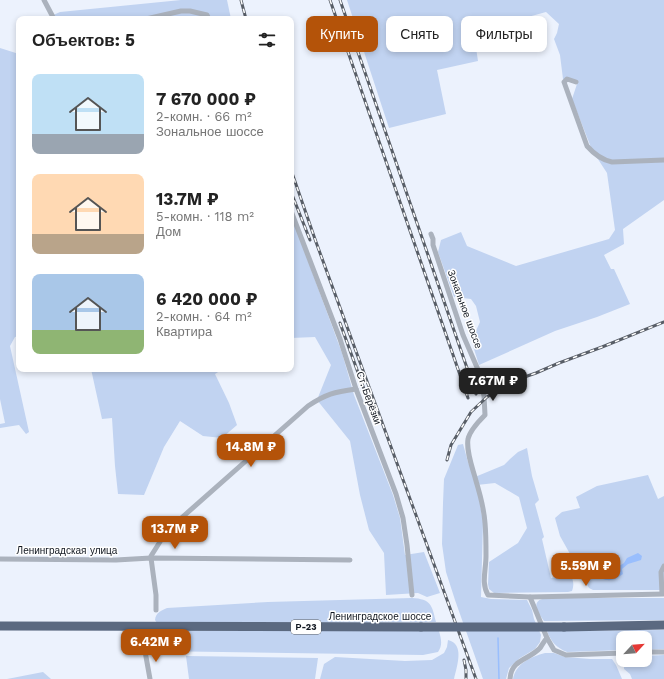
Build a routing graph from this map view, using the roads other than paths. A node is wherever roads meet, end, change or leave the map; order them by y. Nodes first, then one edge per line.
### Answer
1 (44, 0) edge
2 (52, 16) edge
3 (159, 16) edge
4 (205, 16) edge
5 (576, 82) dead end
6 (664, 160) edge
7 (294, 218) edge
8 (431, 234) dead end
9 (356, 389) junction
10 (0, 558) edge
11 (151, 558) junction
12 (350, 560) dead end
13 (664, 566) edge
14 (663, 594) edge
15 (412, 595) dead end
16 (530, 597) junction
17 (156, 610) dead end
18 (664, 625) edge
19 (0, 626) edge
20 (142, 627) junction
21 (547, 638) junction
22 (652, 652) edge
23 (664, 652) edge
24 (616, 653) edge
25 (150, 679) edge
26 (510, 679) edge

1 - 2 street
3 - 4 street
5 - 6 street
7 - 9 street, Ст. Берёзки
8 - 16 street, Зональное шоссе
9 - 11 street
9 - 15 street, Ст. Берёзки
10 - 11 street, Ленинградская улица
11 - 12 street, Ленинградская улица
11 - 17 street
13 - 14 street
14 - 16 street
16 - 21 street
18 - 20 highway, Ленинградское шоссе / Р-23, bridge
19 - 20 highway, Ленинградское шоссе / Р-23
20 - 25 street
21 - 24 street
21 - 26 street
22 - 23 street

